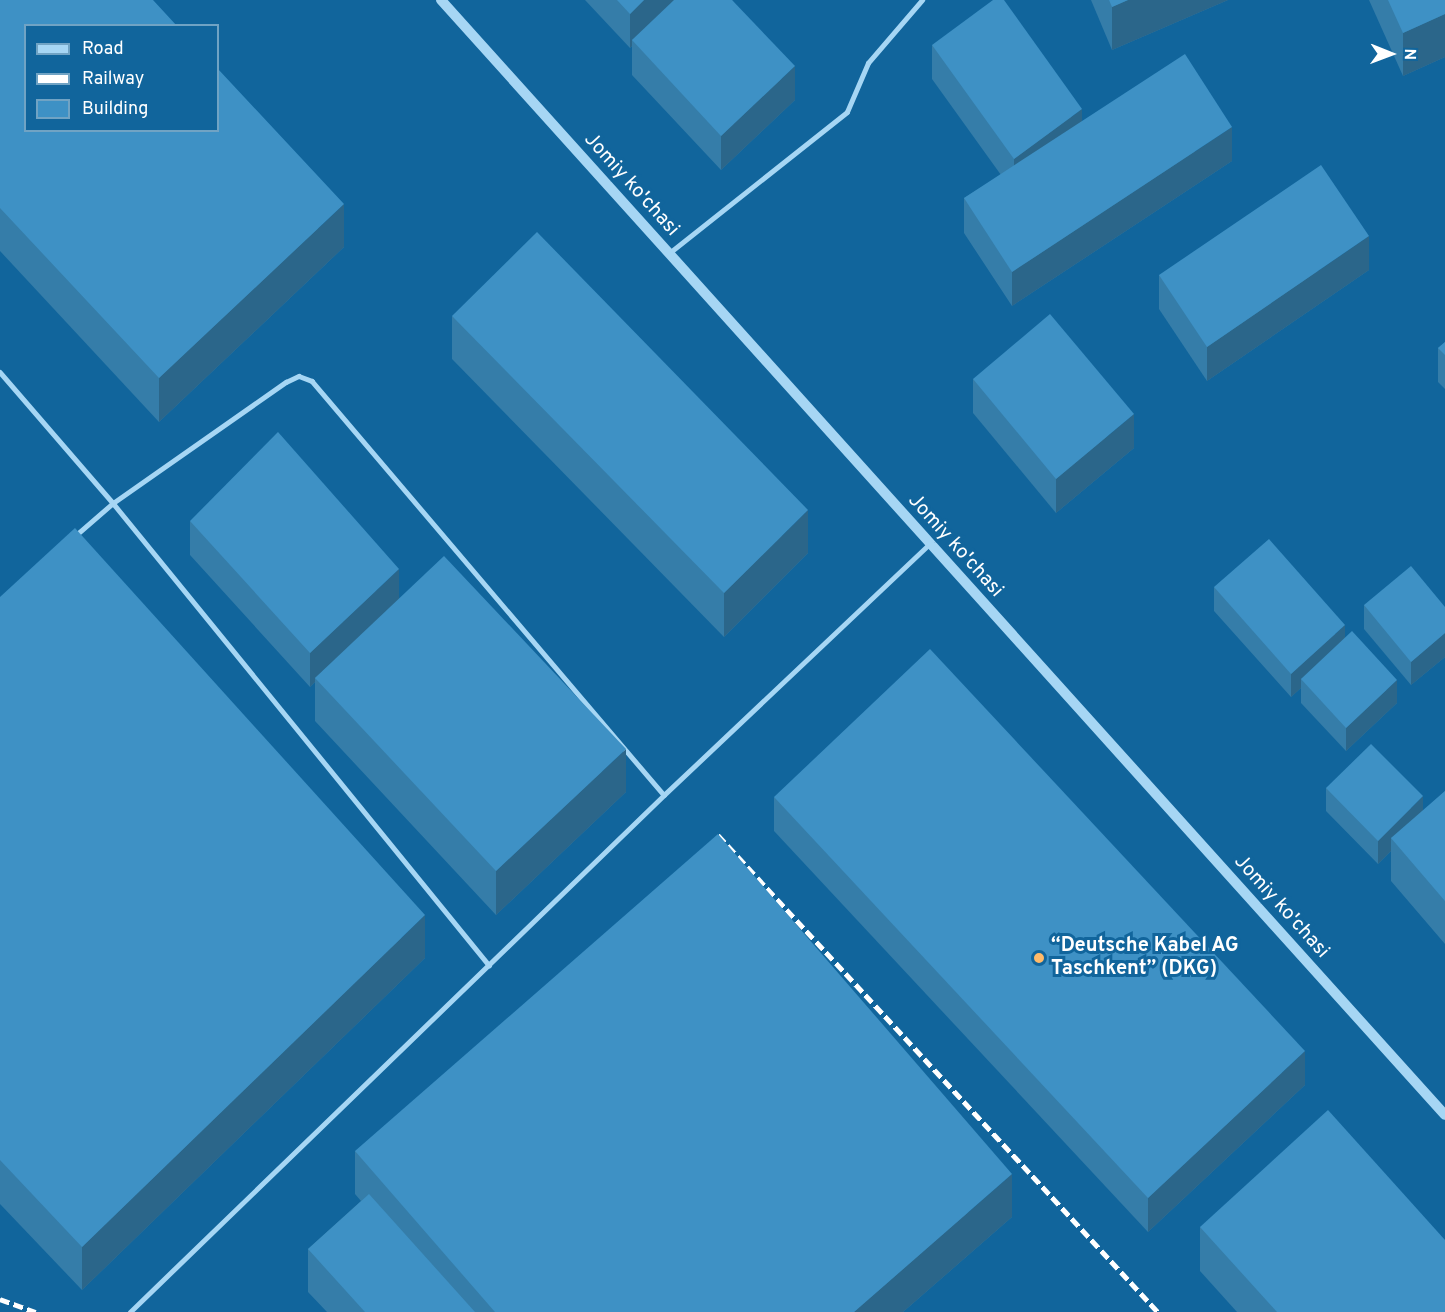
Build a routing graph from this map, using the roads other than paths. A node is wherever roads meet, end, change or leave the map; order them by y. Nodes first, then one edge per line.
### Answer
1 (441, 0) edge
2 (921, 0) edge
3 (668, 254) junction
4 (0, 372) edge
5 (113, 503) junction
6 (69, 540) edge
7 (929, 544) junction
8 (664, 795) junction
9 (489, 965) junction
10 (1445, 1115) edge
11 (130, 1312) edge

1 - 3 street, Jomiy ko'chasi
2 - 3 lane
3 - 7 street, Jomiy ko'chasi
4 - 5 lane
5 - 6 lane
5 - 8 lane
5 - 9 lane
7 - 8 lane
7 - 10 street, Jomiy ko'chasi
8 - 9 lane
9 - 11 lane

